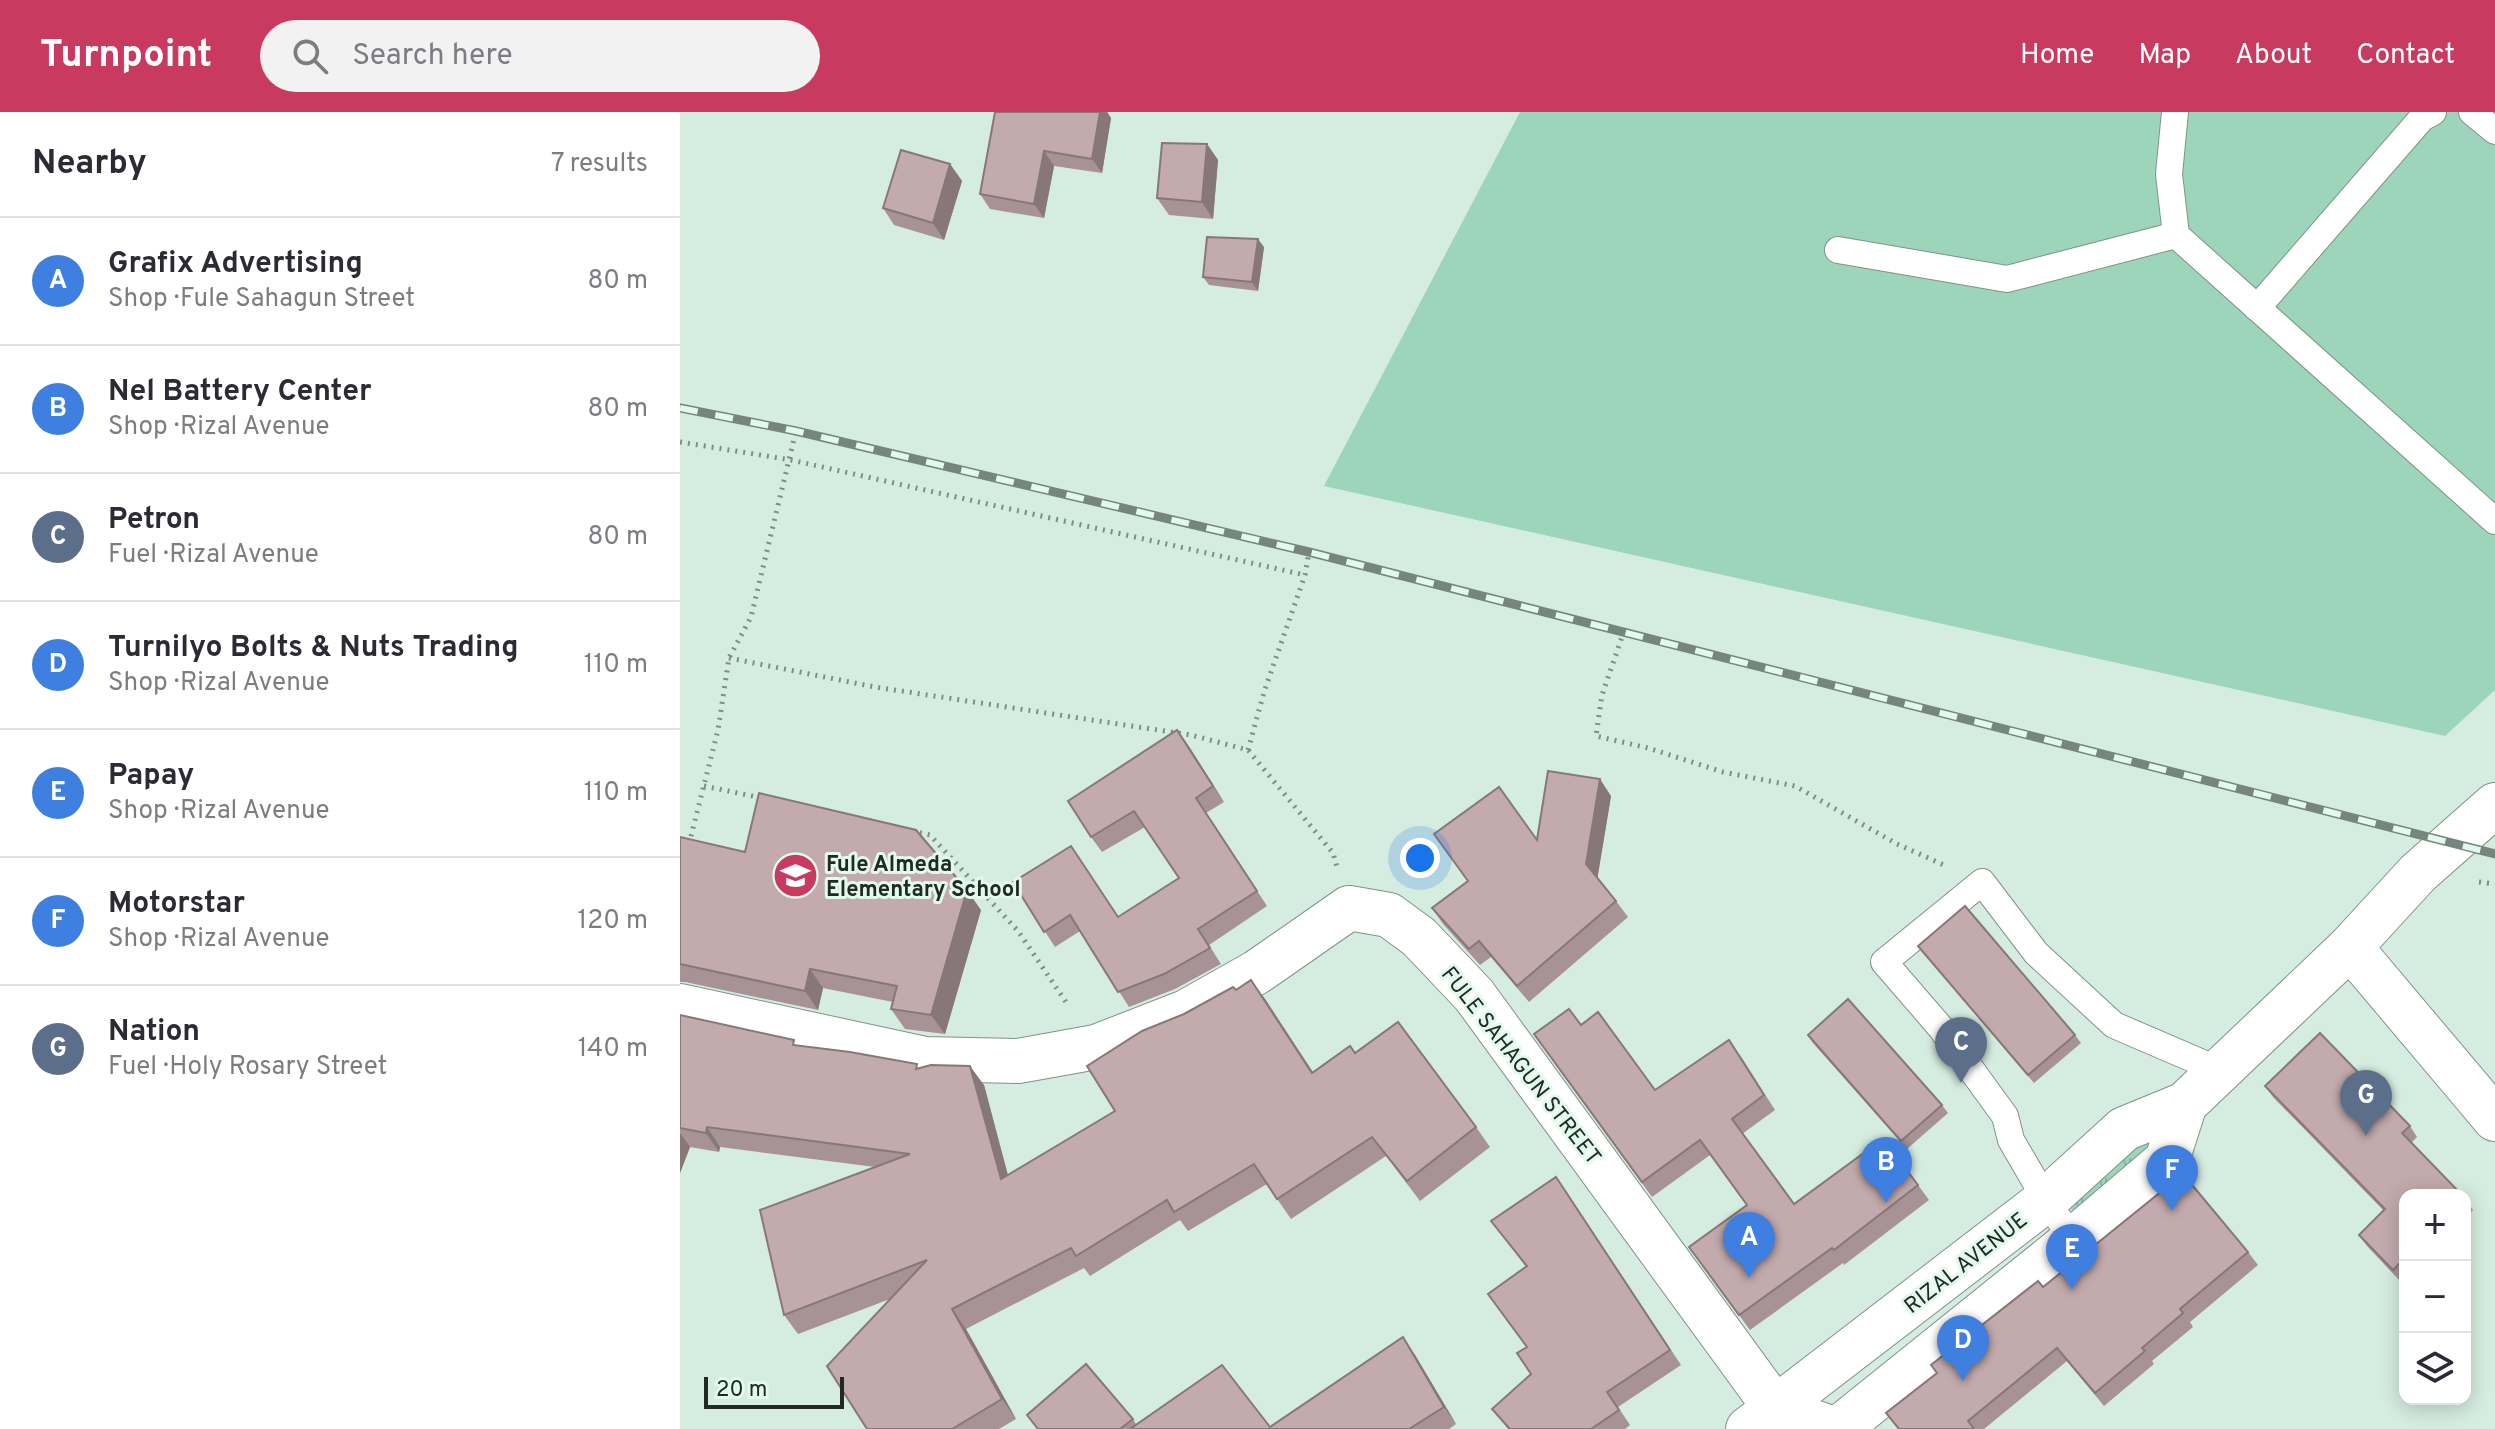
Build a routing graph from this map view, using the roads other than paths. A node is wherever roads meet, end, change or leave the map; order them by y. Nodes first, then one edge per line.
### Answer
1 (2175, 112) edge
2 (2433, 112) edge
3 (2472, 112) edge
4 (2495, 131) edge
5 (2176, 235) junction
6 (1838, 250) dead end
7 (2257, 308) junction
8 (2495, 521) edge
9 (2495, 805) edge
10 (2350, 947) junction
11 (680, 1006) edge
12 (2221, 1071) junction
13 (2185, 1104) junction
14 (2495, 1119) edge
15 (2046, 1200) junction
16 (2073, 1240) junction
17 (1762, 1419) edge
18 (1836, 1429) edge

1 - 5 lane
2 - 7 lane
3 - 4 lane
5 - 6 lane
5 - 7 lane
7 - 8 lane
9 - 10 street, RIZAL AVENUE
10 - 12 street, RIZAL AVENUE
10 - 14 street
11 - 17 street, FULE SAHAGUN STREET
12 - 13 street, RIZAL AVENUE
12 - 15 lane
13 - 15 street, RIZAL AVENUE
13 - 16 street, RIZAL AVENUE
15 - 16 lane
15 - 17 street, RIZAL AVENUE
16 - 18 street, RIZAL AVENUE
17 - 18 street

